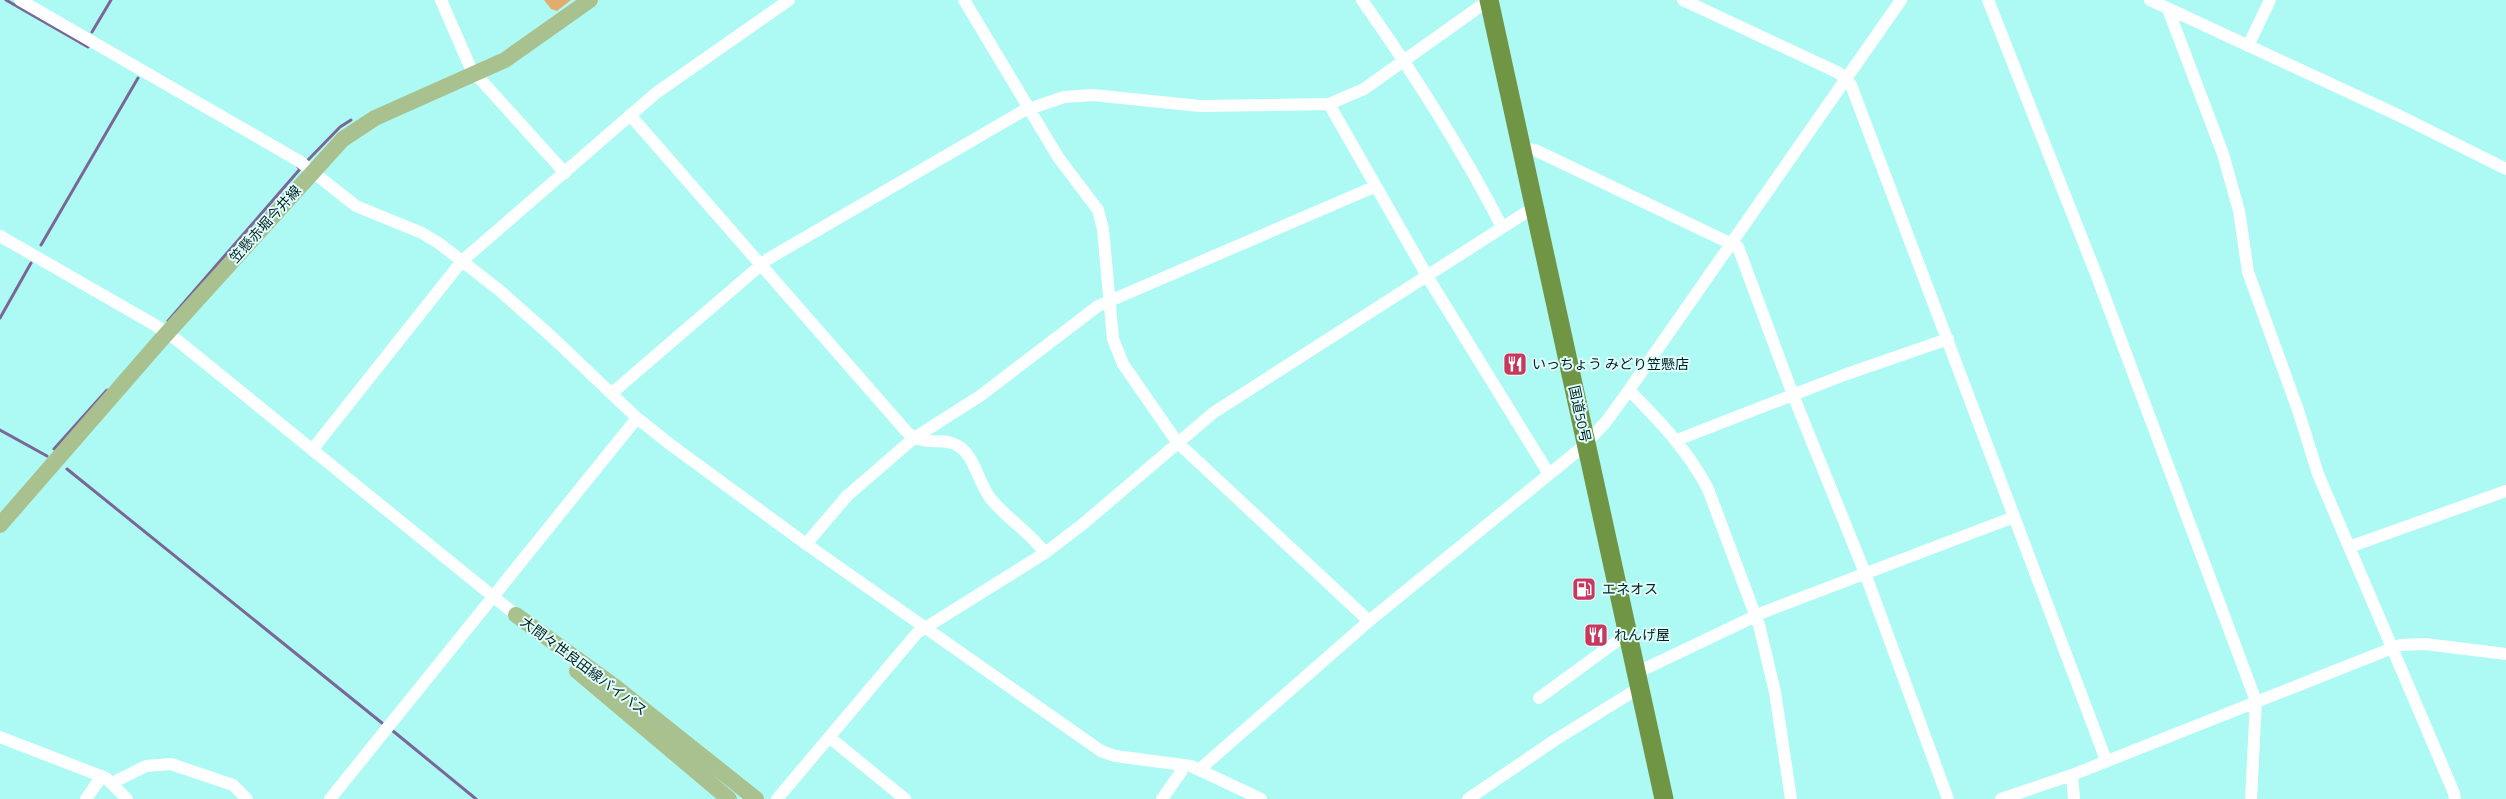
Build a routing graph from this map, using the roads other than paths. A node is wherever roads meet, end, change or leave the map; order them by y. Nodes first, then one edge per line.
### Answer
1 (20, 0) edge
2 (441, 0) edge
3 (590, 0) edge
4 (789, 0) edge
5 (964, 0) edge
6 (1362, 0) edge
7 (1489, 0) edge
8 (1683, 0) edge
9 (1901, 0) edge
10 (1988, 0) edge
11 (2150, 0) edge
12 (2270, 0) edge
13 (2168, 9) junction
14 (2248, 46) junction
15 (1405, 60) junction
16 (476, 75) junction
17 (1846, 78) junction
18 (1329, 104) junction
19 (1029, 108) junction
20 (630, 116) junction
21 (1522, 148) junction
22 (2506, 169) edge
23 (312, 170) junction
24 (564, 173) junction
25 (1374, 187) junction
26 (1535, 210) junction
27 (1502, 227) junction
28 (0, 236) edge
29 (1732, 243) junction
30 (462, 261) junction
31 (761, 265) junction
32 (1427, 276) junction
33 (1110, 300) junction
34 (168, 333) junction
35 (1948, 339) junction
36 (1629, 390) junction
37 (612, 393) junction
38 (1792, 395) junction
39 (637, 418) junction
40 (914, 438) junction
41 (1677, 440) junction
42 (1178, 442) junction
43 (1586, 443) junction
44 (312, 450) junction
45 (1549, 474) junction
46 (2506, 491) edge
47 (2014, 517) junction
48 (0, 525) edge
49 (806, 544) junction
50 (2349, 548) junction
51 (1045, 553) junction
52 (1864, 573) junction
53 (493, 596) junction
54 (516, 615) junction
55 (1756, 616) junction
56 (1369, 622) junction
57 (925, 628) junction
58 (1628, 636) junction
59 (2394, 648) junction
60 (2506, 654) edge
61 (1638, 680) junction
62 (1539, 698) dead end
63 (2256, 701) junction
64 (0, 737) edge
65 (829, 738) junction
66 (2106, 760) junction
67 (1183, 765) junction
68 (1200, 769) junction
69 (2072, 775) junction
70 (107, 780) junction
71 (86, 799) edge
72 (127, 799) edge
73 (247, 799) edge
74 (330, 799) edge
75 (729, 799) edge
76 (756, 799) edge
77 (777, 799) edge
78 (904, 799) edge
79 (1162, 799) edge
80 (1261, 799) edge
81 (1468, 799) edge
82 (1664, 799) edge
83 (1792, 799) edge
84 (1948, 799) edge
85 (2001, 799) edge
86 (2074, 799) edge
87 (2251, 799) edge
88 (2455, 799) edge

1 - 23 street
2 - 16 street
3 - 16 main road, 笠懸赤堀今井線
4 - 20 street
5 - 19 street
6 - 15 street
7 - 15 street
7 - 21 highway, 国道50号
8 - 17 street
9 - 17 street
10 - 63 street
11 - 13 street
12 - 14 street
13 - 14 street
13 - 50 street
14 - 22 street
15 - 18 street
15 - 27 street
16 - 23 main road, 笠懸赤堀今井線
16 - 24 street
17 - 29 street
17 - 35 street
18 - 19 street
18 - 25 street
19 - 31 street
19 - 33 street
20 - 24 street
20 - 31 street
21 - 26 highway, 国道50号
21 - 29 street
23 - 30 street
23 - 34 main road, 笠懸赤堀今井線
24 - 30 street
25 - 32 street
25 - 33 street
26 - 27 street
26 - 43 highway, 国道50号
27 - 32 street
28 - 34 street
29 - 36 street
29 - 38 street
30 - 37 street
30 - 44 street
31 - 37 street
31 - 40 street
32 - 42 street
32 - 45 street
33 - 40 street
33 - 42 street
34 - 44 street
34 - 48 main road, 笠懸赤堀今井線
35 - 38 street
35 - 47 street
36 - 41 street
36 - 43 street
37 - 39 street
38 - 41 street
38 - 52 street
39 - 49 street
39 - 53 street
40 - 49 street
40 - 51 street
41 - 55 street
42 - 51 street
42 - 56 street
43 - 45 street
43 - 58 highway, 国道50号
44 - 53 street
45 - 56 street
46 - 50 street
47 - 52 street
47 - 66 street
49 - 57 street
50 - 59 street
51 - 57 street
52 - 55 street
52 - 84 street
53 - 54 street
53 - 74 street
54 - 75 main road, 大間々世良田線バイパス
54 - 76 main road, 大間々世良田線バイパス
55 - 61 street
55 - 83 street
56 - 68 street
57 - 65 street
57 - 67 street
58 - 61 highway, 国道50号
58 - 62 street
59 - 60 street
59 - 63 street
59 - 88 street
61 - 81 street
61 - 82 highway, 国道50号
63 - 66 street
63 - 87 street
64 - 70 street
65 - 77 street
65 - 78 street
66 - 69 street
67 - 68 street
67 - 79 street
68 - 80 street
69 - 85 street
69 - 86 street
70 - 71 street
70 - 72 street
70 - 73 street

